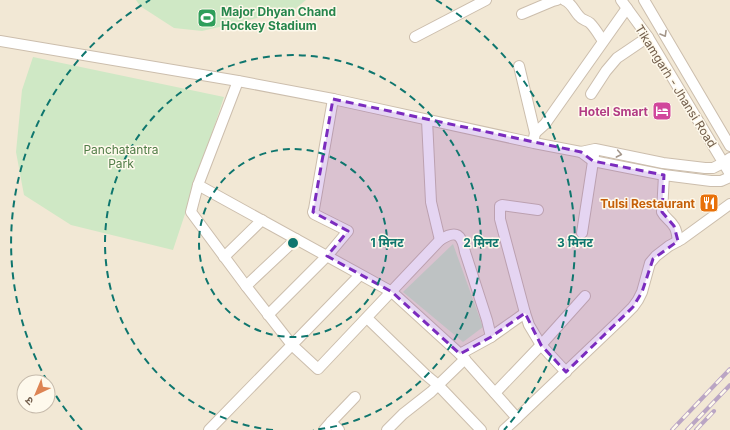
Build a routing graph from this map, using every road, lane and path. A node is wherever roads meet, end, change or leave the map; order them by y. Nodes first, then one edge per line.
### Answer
1 (486, 0) edge
2 (557, 0) edge
3 (564, 0) edge
4 (644, 0) edge
5 (624, 4) edge
6 (522, 14) dead end
7 (415, 37) dead end
8 (648, 37) junction
9 (0, 41) edge
10 (603, 41) junction
11 (519, 66) dead end
12 (238, 81) junction
13 (591, 94) dead end
14 (333, 99) junction
15 (427, 120) junction
16 (535, 133) junction
17 (534, 143) junction
18 (730, 146) edge
19 (595, 149) junction
20 (580, 152) junction
21 (727, 160) edge
22 (593, 161) junction
23 (730, 174) edge
24 (664, 175) junction
25 (730, 177) edge
26 (198, 185) junction
27 (730, 204) edge
28 (538, 210) dead end
29 (262, 220) junction
30 (582, 233) dead end
31 (296, 239) junction
32 (440, 240) junction
33 (678, 241) junction
34 (327, 256) junction
35 (224, 257) junction
36 (360, 275) junction
37 (246, 286) junction
38 (392, 292) junction
39 (585, 296) dead end
40 (525, 313) junction
41 (268, 314) junction
42 (367, 318) junction
43 (491, 337) junction
44 (292, 345) junction
45 (541, 345) junction
46 (462, 356) junction
47 (566, 372) junction
48 (438, 385) junction
49 (495, 393) junction
50 (355, 397) dead end
51 (517, 418) junction
52 (331, 422) junction
53 (209, 430) edge
54 (324, 430) edge
55 (340, 430) edge
56 (387, 430) edge
57 (480, 430) edge
58 (504, 430) edge

1 - 7 street
2 - 6 street
3 - 10 street
4 -> 18 street, Tikamgarh - Jhansi Road
5 - 8 street, Tikamgarh - Jhansi Road
5 - 10 street
8 - 13 street
8 - 21 street, Tikamgarh - Jhansi Road
9 - 12 street
10 - 16 street
11 - 16 street
12 - 14 street
12 - 26 street
14 - 15 street
14 - 34 street
15 - 17 street
15 - 32 street
16 - 17 street
17 - 20 street
19 - 20 street
19 -> 21 street
19 - 22 street
20 - 22 street
21 - 23 street, Tikamgarh - Jhansi Road
22 - 24 street
22 - 30 street
24 - 25 street
24 - 33 street
26 - 29 street
26 - 35 street
27 - 33 street
28 - 40 street
29 - 31 street
29 - 35 street
31 - 34 street
31 - 37 street
32 - 38 street
32 - 43 street
33 - 47 street
34 - 36 street
34 - 41 street
35 - 37 street
36 - 38 street
36 - 44 street
37 - 41 street
38 - 42 street
38 - 46 street
39 - 45 street
40 - 43 street
40 - 45 street
41 - 44 street
42 - 44 street
42 - 48 street
43 - 46 street
44 - 53 street
45 - 47 street
45 - 49 street
46 - 48 street
46 - 49 street
47 - 51 street
48 - 56 street
48 - 57 street
49 - 51 street
50 - 52 street
51 - 58 street
52 - 54 street
52 - 55 street

